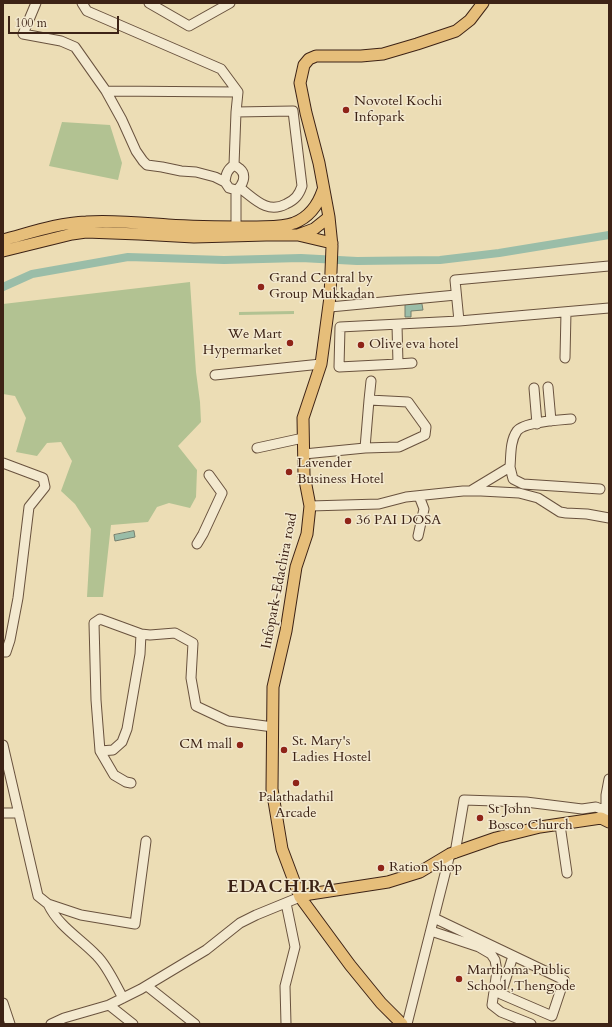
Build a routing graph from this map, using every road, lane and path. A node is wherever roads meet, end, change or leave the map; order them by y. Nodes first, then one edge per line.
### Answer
1 (36, 3) edge
2 (82, 3) edge
3 (149, 3) edge
4 (230, 3) edge
5 (482, 3) edge
6 (106, 91) junction
7 (238, 92) junction
8 (236, 112) junction
9 (234, 165) junction
10 (225, 182) junction
11 (238, 189) junction
12 (323, 189) junction
13 (329, 216) junction
14 (236, 227) junction
15 (157, 230) junction
16 (298, 235) junction
17 (3, 240) edge
18 (332, 244) junction
19 (3, 251) edge
20 (609, 266) edge
21 (456, 296) junction
22 (330, 307) junction
23 (609, 308) edge
24 (566, 312) junction
25 (459, 321) junction
26 (397, 325) junction
27 (565, 358) dead end
28 (412, 363) dead end
29 (321, 364) junction
30 (398, 364) junction
31 (215, 375) dead end
32 (371, 381) dead end
33 (548, 387) dead end
34 (534, 388) dead end
35 (369, 400) junction
36 (571, 419) dead end
37 (551, 421) junction
38 (537, 424) junction
39 (303, 438) junction
40 (257, 448) dead end
41 (365, 448) junction
42 (304, 454) junction
43 (3, 463) edge
44 (510, 467) junction
45 (209, 475) dead end
46 (600, 489) dead end
47 (471, 491) junction
48 (419, 496) junction
49 (310, 506) junction
50 (609, 518) edge
51 (418, 536) dead end
52 (197, 544) dead end
53 (141, 634) junction
54 (3, 652) edge
55 (273, 727) junction
56 (3, 745) edge
57 (100, 751) junction
58 (609, 778) edge
59 (132, 783) dead end
60 (3, 813) edge
61 (19, 813) junction
62 (605, 817) edge
63 (560, 825) junction
64 (146, 841) dead end
65 (452, 853) junction
66 (567, 873) dead end
67 (300, 897) junction
68 (286, 903) junction
69 (48, 904) junction
70 (434, 918) junction
71 (431, 931) junction
72 (514, 956) junction
73 (147, 986) junction
74 (123, 998) junction
75 (3, 1003) edge
76 (109, 1005) junction
77 (10, 1024) edge
78 (51, 1024) edge
79 (133, 1024) edge
80 (195, 1024) edge
81 (286, 1024) edge
82 (402, 1024) edge
83 (407, 1024) edge
84 (531, 1024) edge

1 - 6 street
2 - 7 street
3 - 4 street
5 - 12 main road, Infopark-Edachira road
6 - 7 street
6 - 10 street
7 - 8 street
8 - 9 street
8 - 11 street
9 - 10 street
9 - 11 street
10 - 11 street
11 - 14 street
12 - 13 main road, Infopark-Edachira road
12 - 14 main road
13 - 16 main road
13 - 18 main road, Infopark-Edachira road
14 - 15 main road
15 - 16 main road
15 - 17 main road
15 - 19 main road
16 - 18 main road
18 - 22 main road, Infopark-Edachira road
20 - 21 street
21 - 22 street
21 - 25 street
22 - 29 main road, Infopark-Edachira road
23 - 24 street
24 - 25 street
24 - 27 street
25 - 26 street
26 - 30 street
26 - 30 street
28 - 30 street
29 - 31 street
29 - 39 main road, Infopark-Edachira road
32 - 35 street
33 - 37 street
34 - 38 street
35 - 41 street
35 - 41 street
36 - 37 street
37 - 38 street
38 - 44 street
39 - 40 street
39 - 42 main road, Infopark-Edachira road
41 - 42 street
42 - 49 main road, Infopark-Edachira road
43 - 54 street
44 - 46 street
44 - 47 street
45 - 52 street
47 - 48 street
47 - 50 street
48 - 49 street
48 - 51 street
49 - 55 main road, Infopark-Edachira road
53 - 55 street
53 - 57 street
53 - 57 street
55 - 67 main road, Infopark-Edachira road
56 - 61 street
57 - 59 street
58 - 62 street
60 - 61 street
61 - 69 street
62 - 63 main road
62 - 65 street
63 - 65 main road
63 - 66 street
64 - 69 street
65 - 67 main road
65 - 70 street
67 - 68 street
67 - 82 main road, Infopark-Edachira road
68 - 73 street
68 - 81 street
69 - 74 street
70 - 71 street
70 - 72 street
71 - 83 street
71 - 84 street
72 - 72 street
73 - 74 street
73 - 80 street
74 - 76 street
75 - 77 street
76 - 78 street
76 - 79 street

